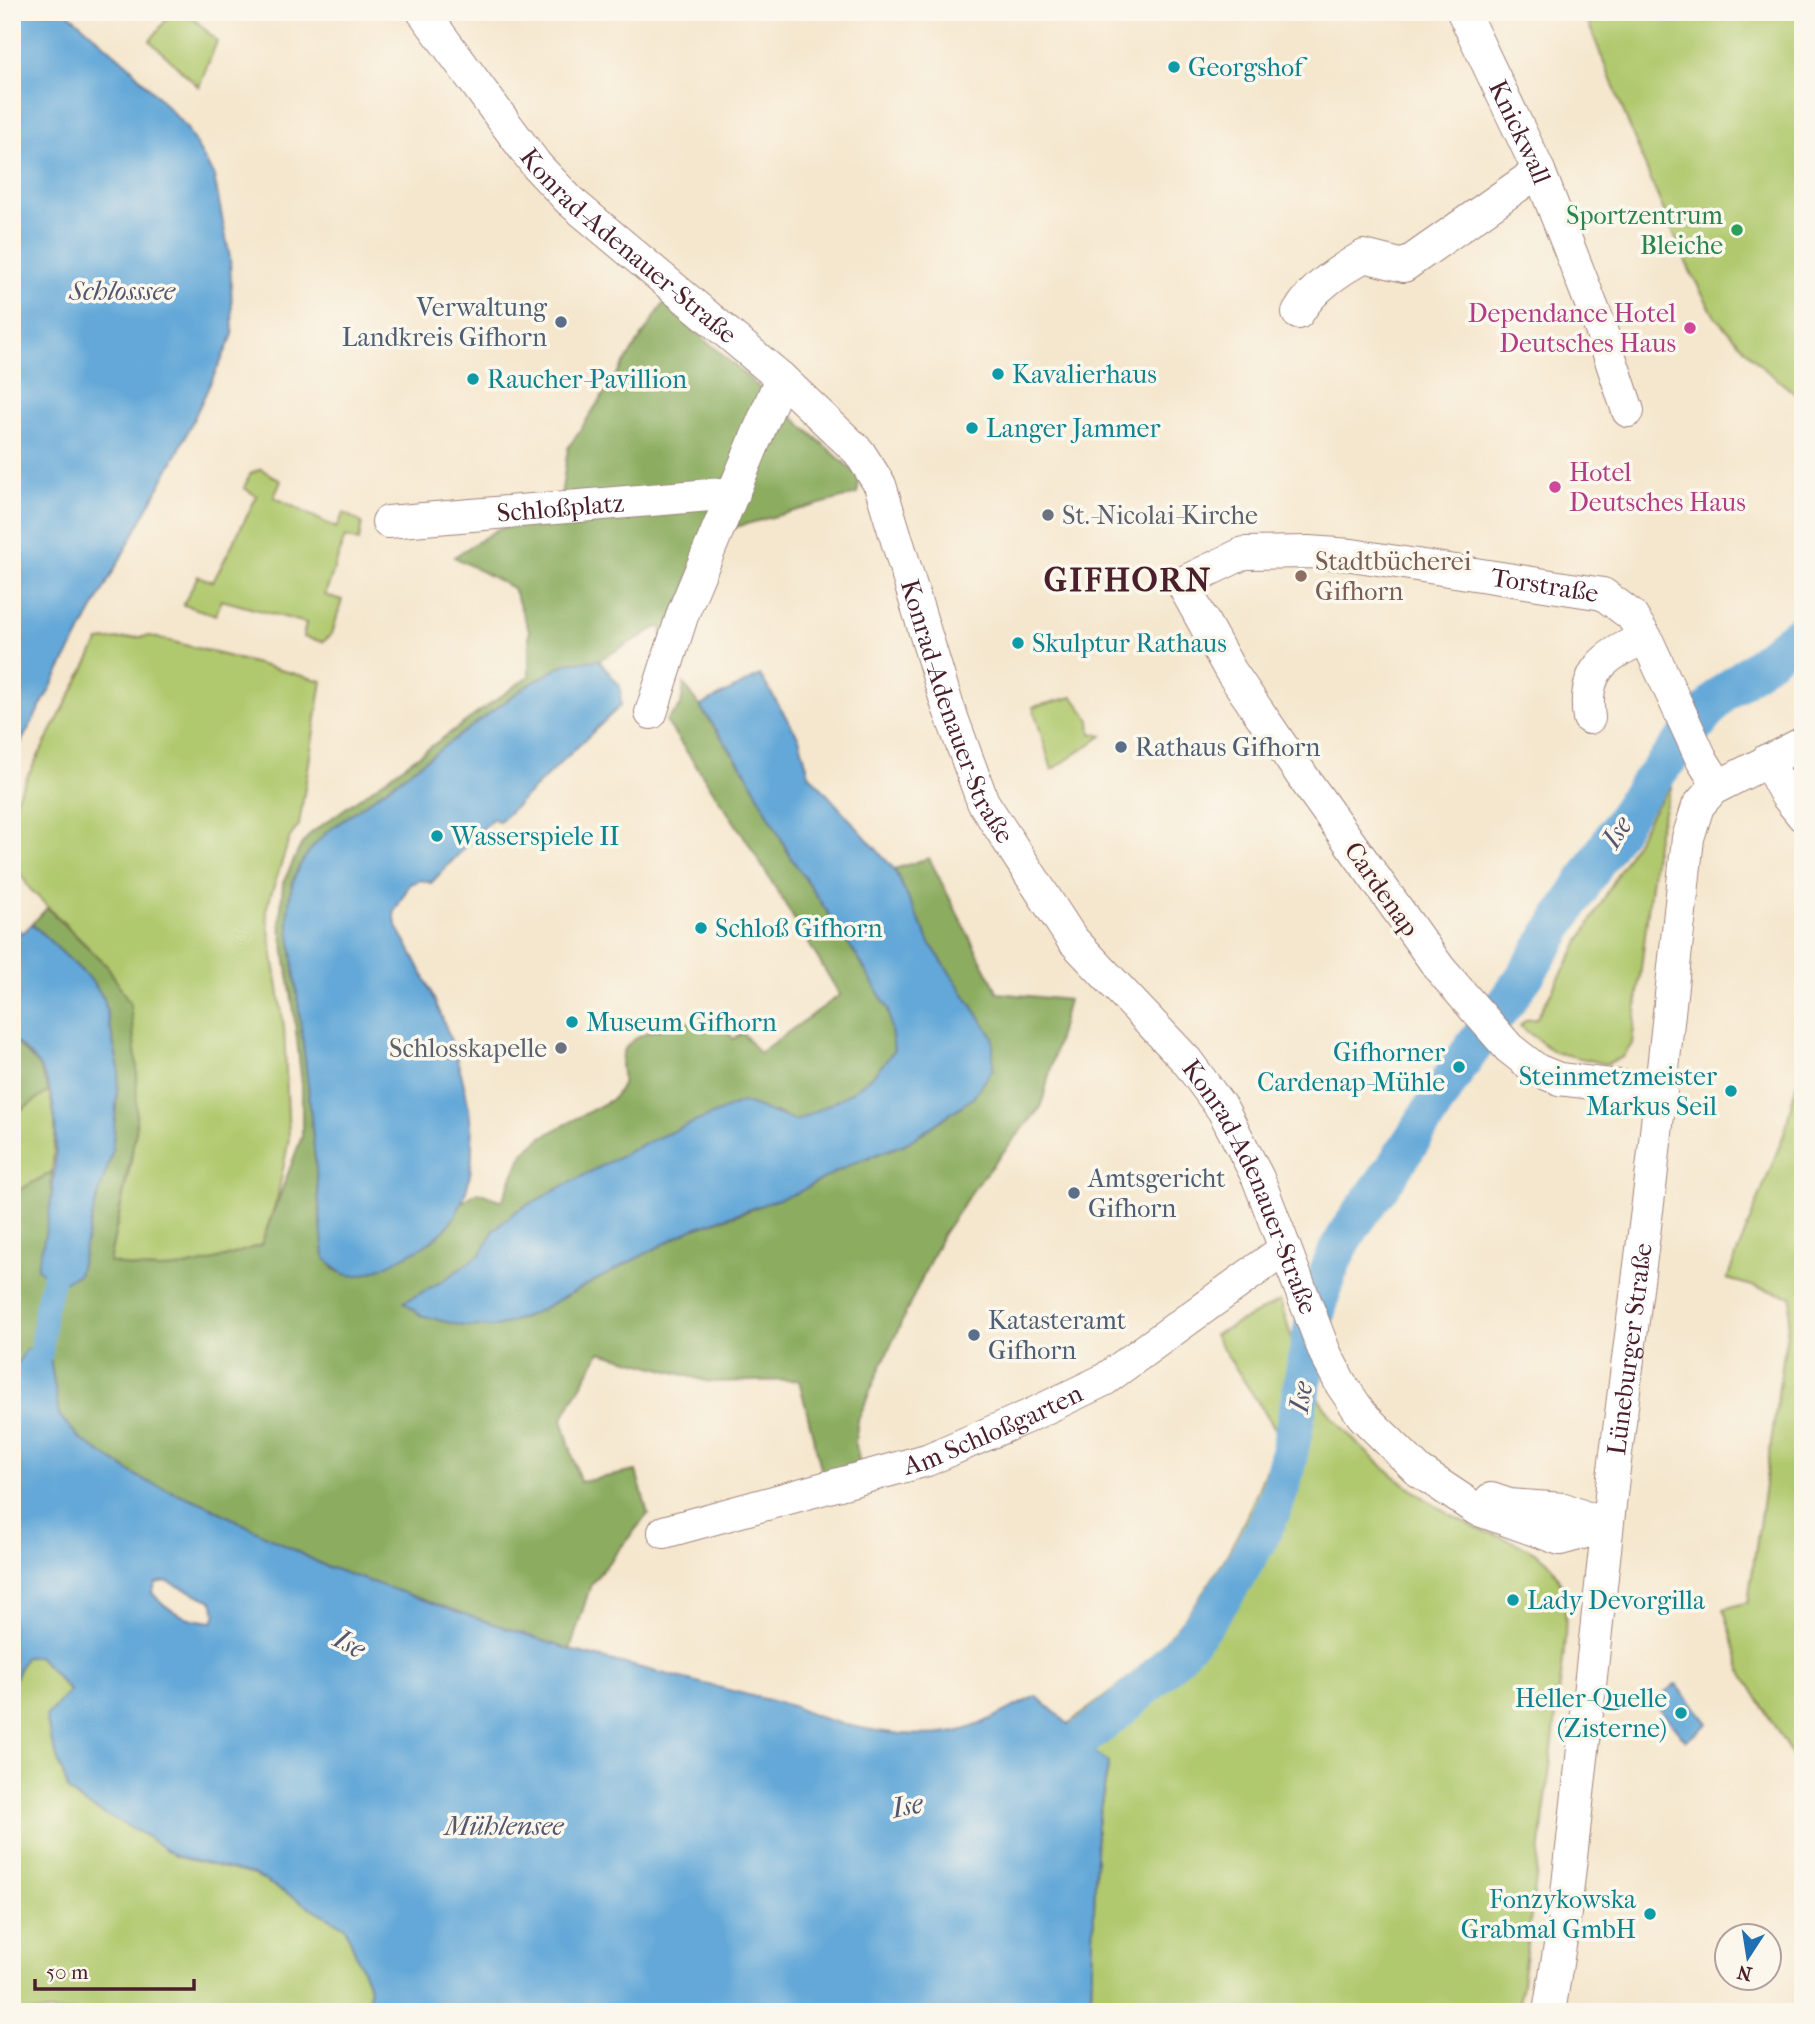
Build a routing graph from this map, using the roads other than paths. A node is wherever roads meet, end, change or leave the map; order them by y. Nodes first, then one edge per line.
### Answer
1 (423, 12) edge
2 (1463, 12) edge
3 (1539, 171) junction
4 (1298, 313) dead end
5 (781, 378) junction
6 (1628, 411) dead end
7 (734, 493) junction
8 (388, 522) dead end
9 (1182, 583) joint
10 (1633, 643) junction
11 (651, 713) dead end
12 (1590, 718) dead end
13 (1803, 743) edge
14 (1767, 760) junction
15 (1710, 773) junction
16 (1803, 816) edge
17 (1661, 1091) junction
18 (1285, 1249) junction
19 (1607, 1526) junction
20 (664, 1532) dead end
21 (1564, 1921) junction
22 (1549, 2012) edge
23 (1558, 2012) edge

1 - 5 street, Konrad-Adenauer-Straße
2 - 3 street, Knickwall
3 - 4 street
3 - 6 street, Knickwall
5 - 7 street
5 - 18 street, Konrad-Adenauer-Straße
7 - 8 street, Schloßplatz
7 - 11 street
9 - 10 street, Torstraße
9 - 17 street, Cardenap
10 - 12 street
10 - 15 street, Torstraße
13 - 14 street
14 - 15 street
14 - 16 street
15 - 17 street, Lüneburger Straße
17 - 19 street, Lüneburger Straße
18 - 19 street, Konrad-Adenauer-Straße
18 - 20 street, Am Schloßgarten
19 - 21 street, Lüneburger Straße
21 - 22 street, Lüneburger Straße
21 - 23 street, Lüneburger Straße

